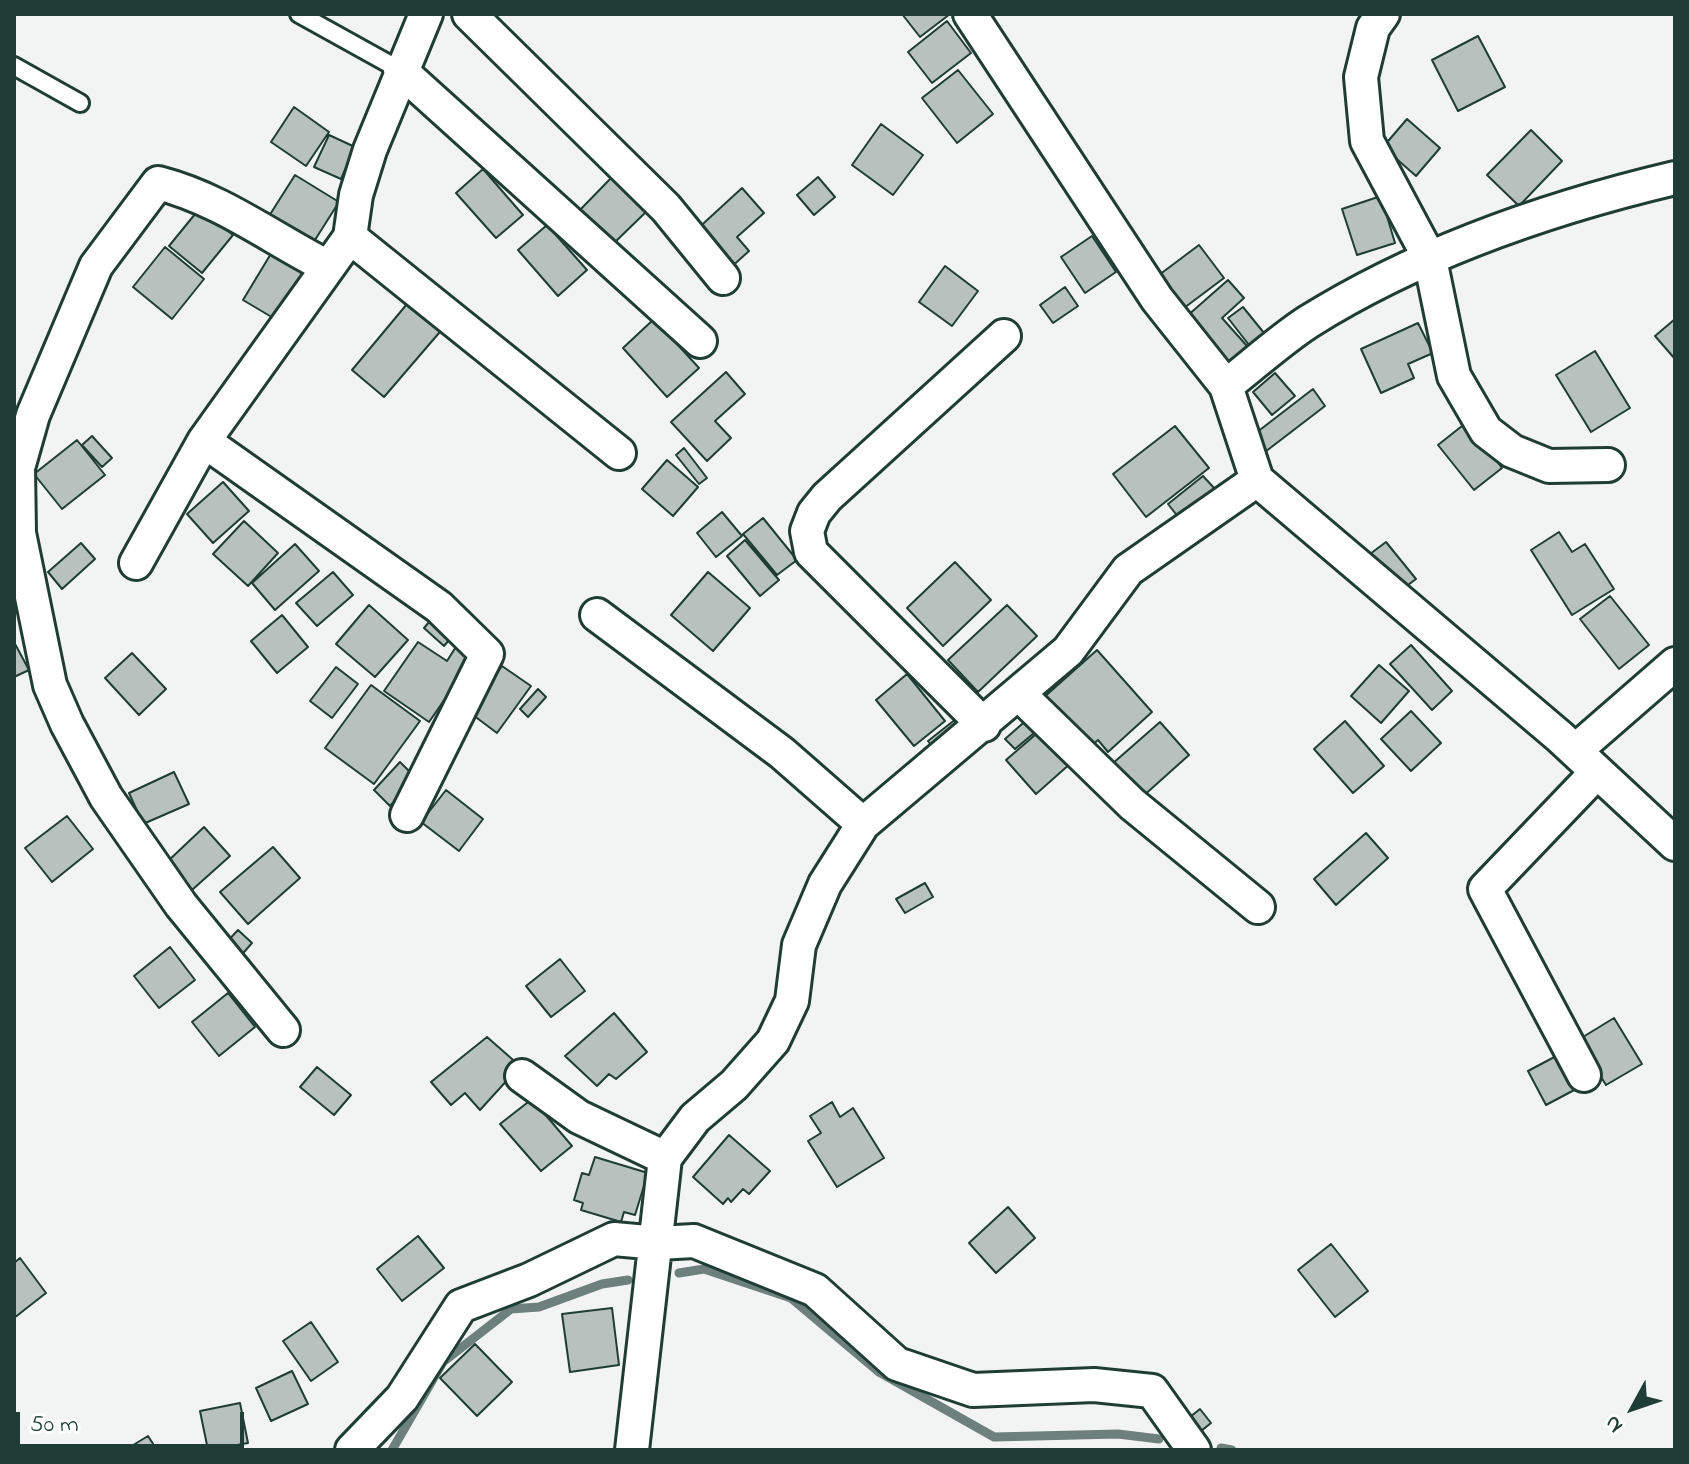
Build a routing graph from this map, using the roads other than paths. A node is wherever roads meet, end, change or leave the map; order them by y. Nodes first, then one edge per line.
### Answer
1 (299, 14) edge
2 (426, 14) edge
3 (469, 14) edge
4 (1383, 14) edge
5 (974, 15) edge
6 (14, 66) edge
7 (400, 70) junction
8 (80, 103) dead end
9 (1675, 178) edge
10 (350, 237) junction
11 (1430, 259) junction
12 (328, 267) junction
13 (723, 278) dead end
14 (1004, 336) dead end
15 (700, 341) dead end
16 (1226, 386) junction
17 (204, 441) junction
18 (619, 453) dead end
19 (1608, 465) dead end
20 (1257, 480) junction
21 (136, 563) dead end
22 (597, 615) dead end
23 (1675, 664) edge
24 (1020, 695) junction
25 (984, 725) junction
26 (1586, 761) junction
27 (407, 815) dead end
28 (863, 824) junction
29 (1675, 844) edge
30 (1258, 907) dead end
31 (283, 1030) dead end
32 (1584, 1075) dead end
33 (522, 1076) dead end
34 (665, 1158) junction
35 (658, 1243) junction
36 (352, 1450) edge
37 (632, 1450) edge
38 (1194, 1450) edge

1 - 7 lane
2 - 7 street
3 - 13 street
4 - 11 street
5 - 16 street
6 - 8 lane
7 - 10 street
7 - 15 street
9 - 11 street
10 - 12 street
10 - 18 street
11 - 16 street
11 - 19 street
12 - 17 street
12 - 31 street
14 - 25 street
16 - 20 street
17 - 21 street
17 - 27 street
20 - 24 street
20 - 26 street
22 - 28 street
23 - 26 street
24 - 25 street
24 - 30 street
25 - 28 street
26 - 29 street
26 - 32 street
28 - 34 street
33 - 34 street
34 - 35 street
35 - 36 street
35 - 37 street
35 - 38 street

